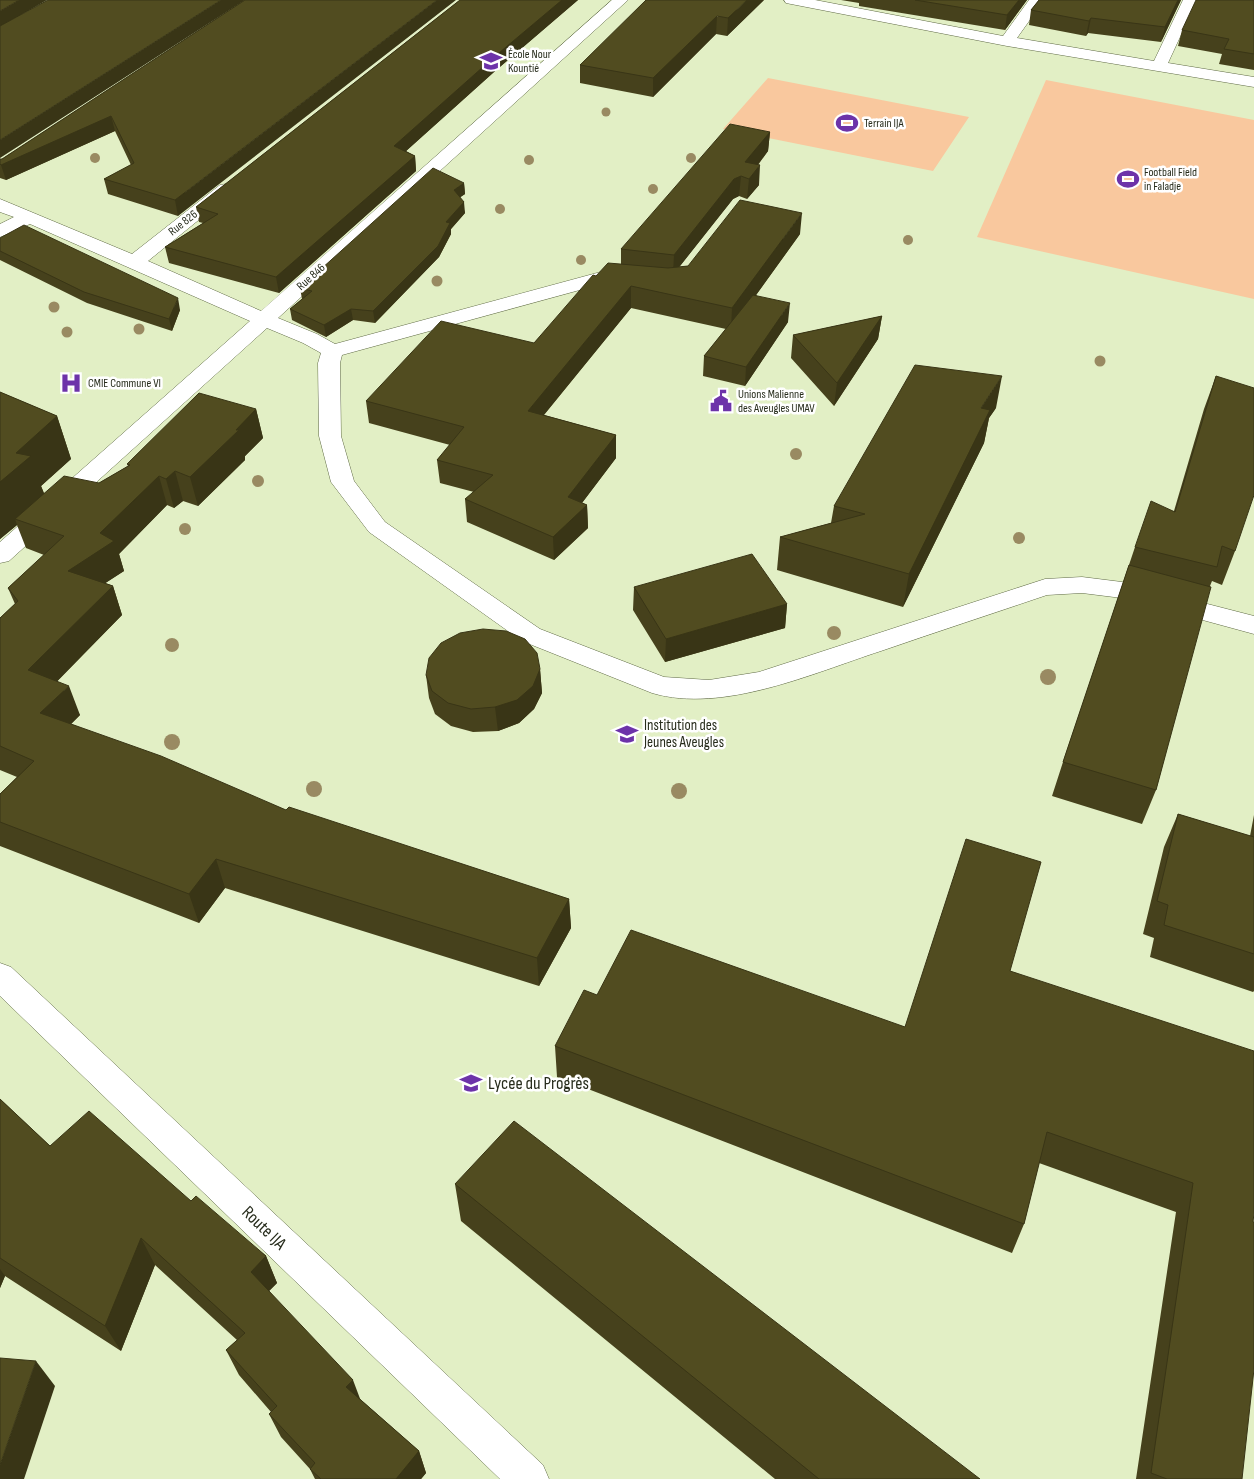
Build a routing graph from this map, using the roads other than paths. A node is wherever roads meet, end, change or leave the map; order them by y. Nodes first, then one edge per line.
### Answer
1 (621, 0) edge
2 (791, 0) edge
3 (1037, 0) edge
4 (1190, 0) edge
5 (827, 3) edge
6 (1007, 41) junction
7 (1159, 66) junction
8 (1254, 82) edge
9 (242, 176) edge
10 (0, 205) edge
11 (29, 216) junction
12 (0, 231) edge
13 (134, 262) junction
14 (639, 279) edge
15 (263, 320) junction
16 (332, 351) junction
17 (0, 555) edge
18 (1254, 625) edge
19 (0, 976) edge
20 (529, 1479) edge

1 - 15 street, Rue 846
2 - 5 street
3 - 6 street
4 - 7 street
5 - 6 street
6 - 7 street
7 - 8 street
9 - 13 street, Rue 826
10 - 11 street
11 - 12 street
11 - 13 street
13 - 15 street
14 - 16 street
15 - 16 street
15 - 17 street, Rue 846
16 - 18 street
19 - 20 street, Route IJA

